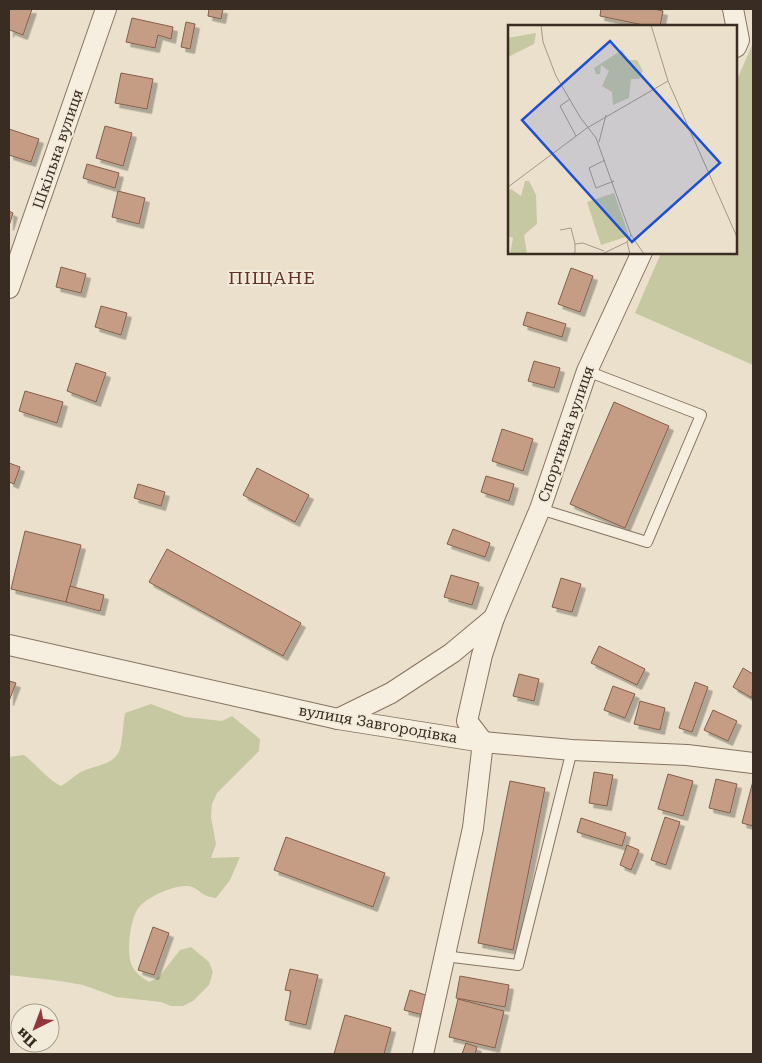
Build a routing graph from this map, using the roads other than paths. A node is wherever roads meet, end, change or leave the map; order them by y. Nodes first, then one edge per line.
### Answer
1 (106, 9) edge
2 (733, 9) edge
3 (743, 41) edge
4 (641, 254) edge
5 (9, 288) edge
6 (587, 371) junction
7 (540, 509) junction
8 (494, 618) junction
9 (9, 645) edge
10 (338, 719) junction
11 (483, 742) junction
12 (572, 750) junction
13 (753, 763) edge
14 (444, 956) junction
15 (422, 1054) edge

1 - 5 street, Шкільна вулиця
2 - 3 street
4 - 6 street, Спортивна вулиця
6 - 7 street, Спортивна вулиця
6 - 7 lane
7 - 8 street, Спортивна вулиця
8 - 10 street
8 - 11 street, Спортивна вулиця
9 - 10 street, вулиця Завгородівка
10 - 11 street, вулиця Завгородівка
11 - 12 street, вулиця Завгородівка
11 - 14 street
12 - 13 street, вулиця Завгородівка
12 - 14 lane
14 - 15 street

